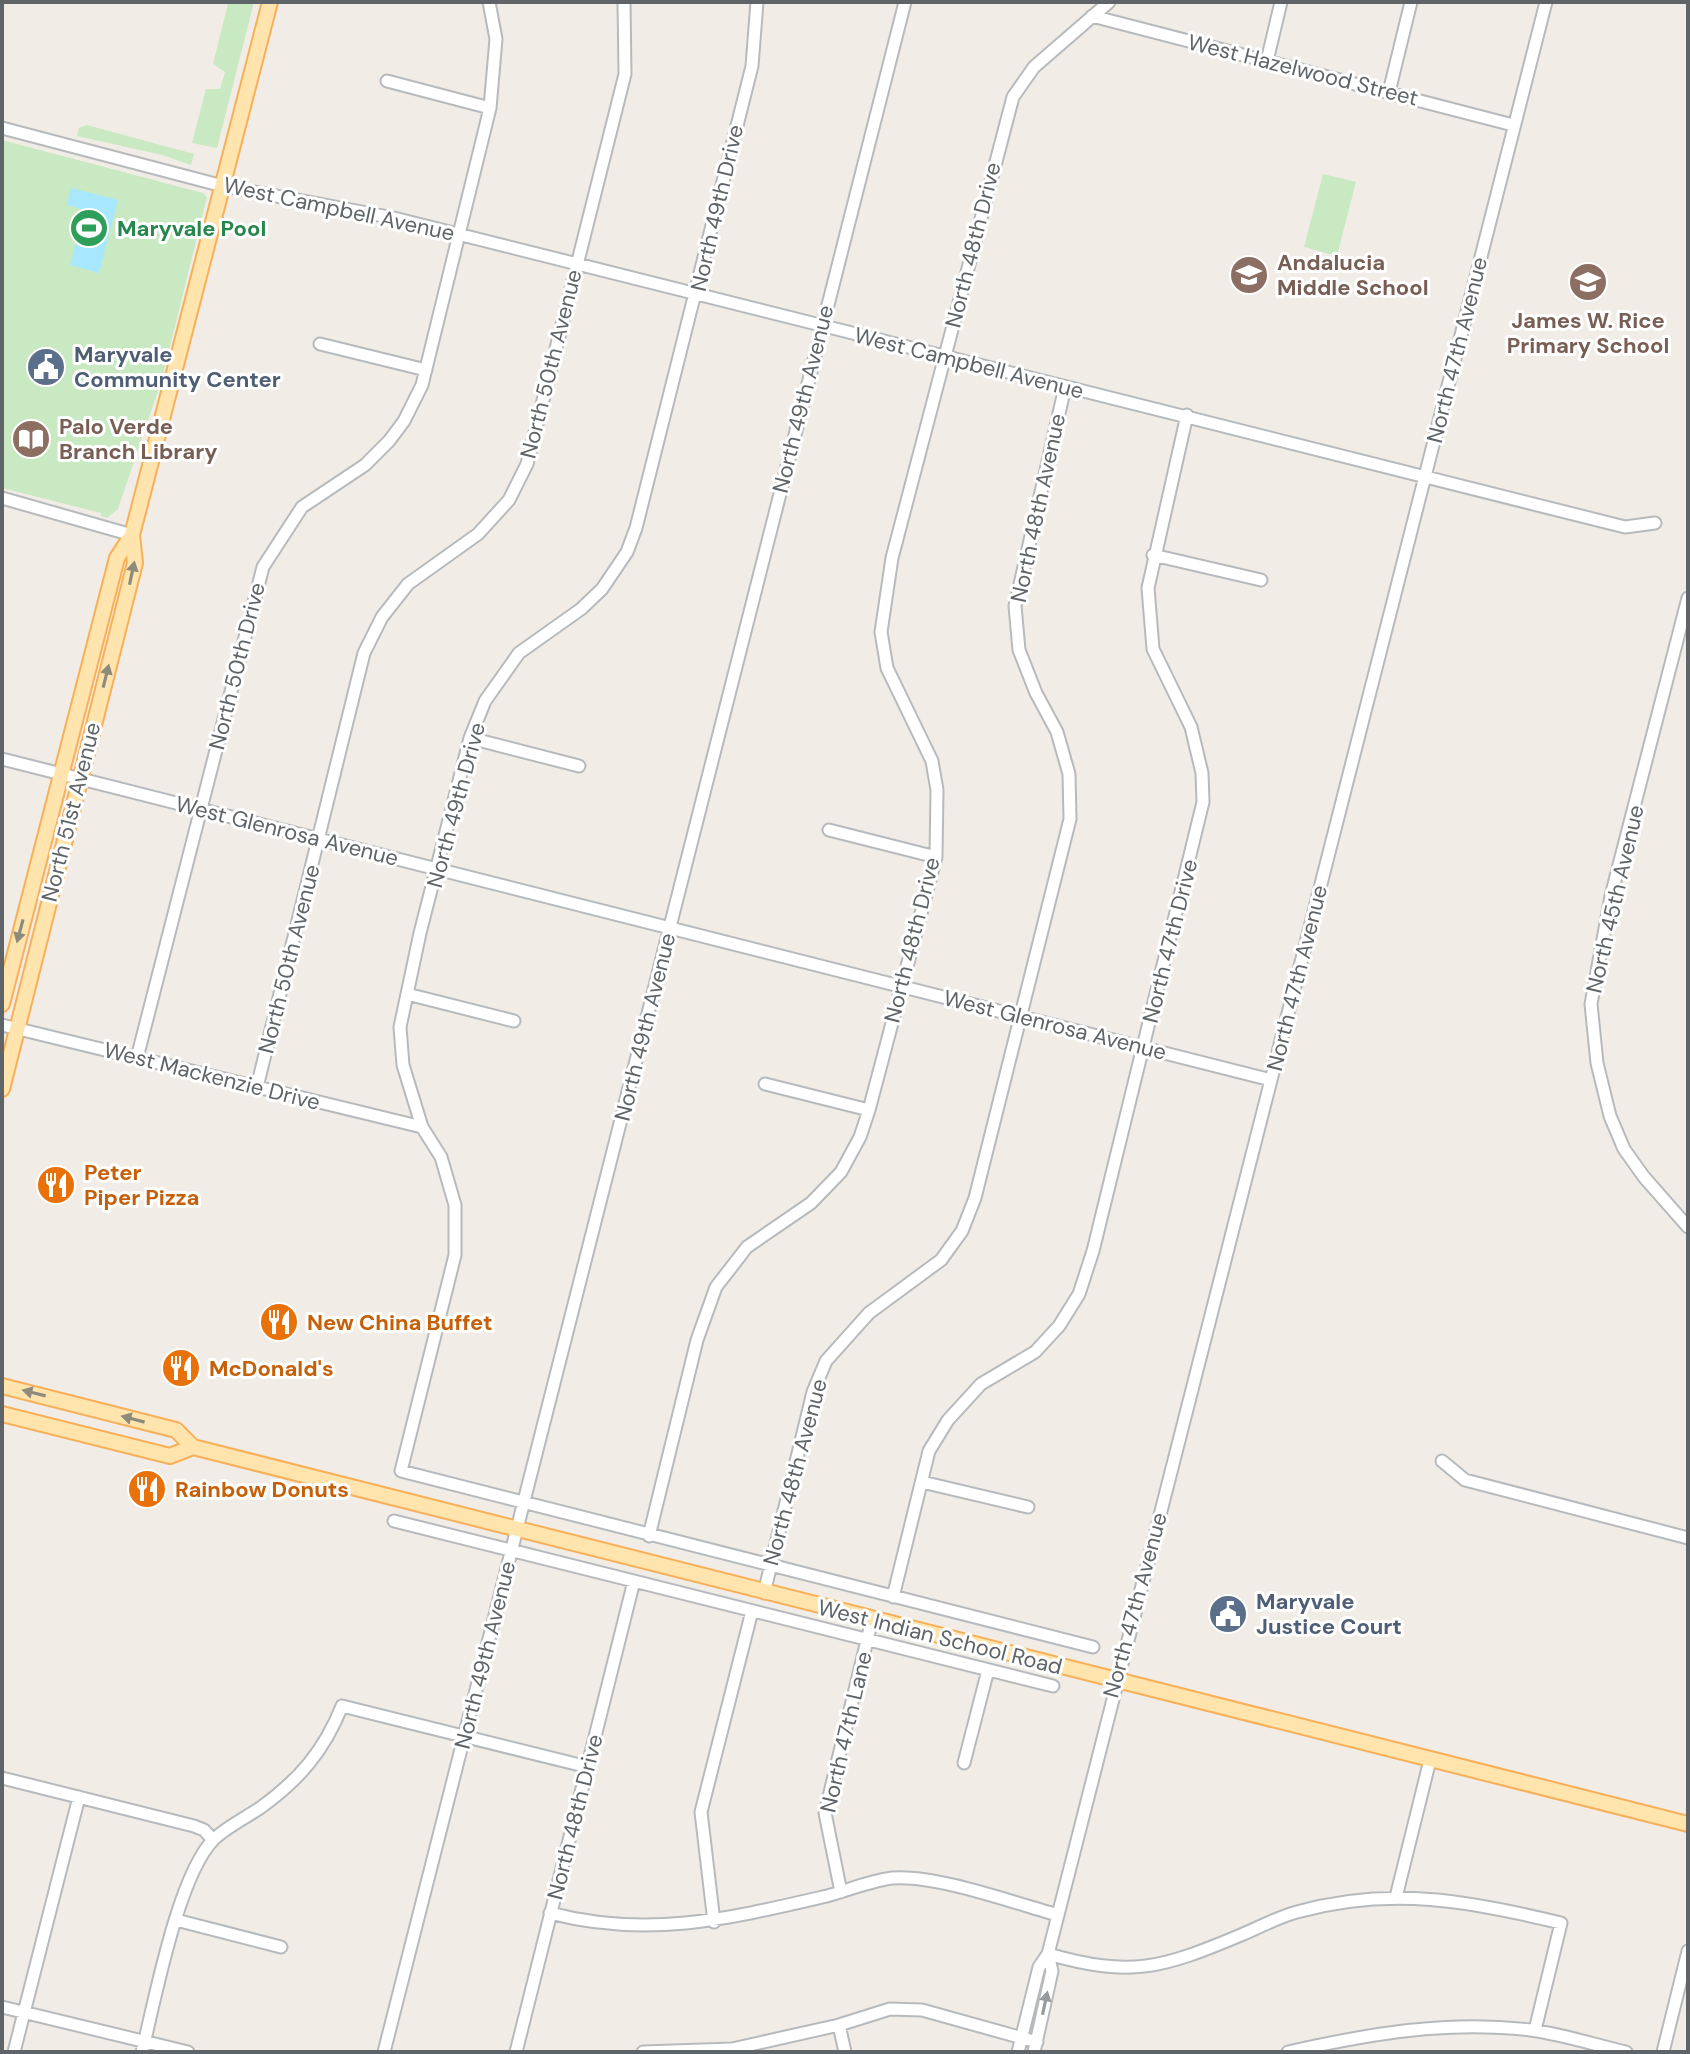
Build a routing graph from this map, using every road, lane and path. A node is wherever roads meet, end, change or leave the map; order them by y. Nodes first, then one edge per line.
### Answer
1 (270, 2) edge
2 (489, 2) edge
3 (624, 2) edge
4 (757, 2) edge
5 (905, 2) edge
6 (1109, 2) edge
7 (1281, 2) edge
8 (1411, 2) edge
9 (1546, 2) edge
10 (1092, 16) junction
11 (1267, 61) junction
12 (387, 81) dead end
13 (1389, 92) junction
14 (490, 108) junction
15 (1513, 125) junction
16 (2, 128) edge
17 (223, 186) junction
18 (459, 234) junction
19 (577, 264) junction
20 (697, 294) junction
21 (820, 325) junction
22 (320, 344) dead end
23 (946, 357) junction
24 (426, 370) junction
25 (1065, 387) junction
26 (1187, 415) junction
27 (1425, 475) junction
28 (2, 498) edge
29 (1655, 523) dead end
30 (132, 535) junction
31 (1153, 555) junction
32 (1261, 580) dead end
33 (1688, 598) edge
34 (470, 738) junction
35 (2, 759) edge
36 (579, 766) dead end
37 (61, 774) junction
38 (79, 779) junction
39 (201, 810) junction
40 (829, 830) dead end
41 (320, 840) junction
42 (936, 857) junction
43 (438, 869) junction
44 (671, 928) junction
45 (902, 987) junction
46 (407, 994) junction
47 (2, 1004) edge
48 (1022, 1017) junction
49 (514, 1021) dead end
50 (10, 1027) edge
51 (1143, 1048) junction
52 (137, 1058) junction
53 (1271, 1080) junction
54 (765, 1084) dead end
55 (257, 1087) junction
56 (2, 1089) edge
57 (869, 1110) junction
58 (422, 1127) junction
59 (1688, 1227) edge
60 (2, 1386) edge
61 (2, 1414) edge
62 (193, 1447) junction
63 (1442, 1461) dead end
64 (401, 1471) joint
65 (922, 1482) junction
66 (524, 1505) junction
67 (1028, 1507) dead end
68 (394, 1521) dead end
69 (517, 1531) junction
70 (649, 1536) junction
71 (1688, 1538) edge
72 (512, 1551) junction
73 (770, 1566) junction
74 (634, 1581) junction
75 (764, 1593) junction
76 (893, 1597) junction
77 (752, 1611) junction
78 (872, 1620) junction
79 (867, 1639) junction
80 (1093, 1647) dead end
81 (988, 1670) junction
82 (1116, 1681) junction
83 (1053, 1686) dead end
84 (464, 1737) junction
85 (1430, 1760) junction
86 (964, 1763) dead end
87 (588, 1767) junction
88 (2, 1778) edge
89 (79, 1797) junction
90 (1688, 1824) edge
91 (213, 1840) junction
92 (841, 1892) junction
93 (1396, 1897) junction
94 (550, 1913) junction
95 (1058, 1915) junction
96 (176, 1920) junction
97 (714, 1922) junction
98 (281, 1947) dead end
99 (1688, 1951) edge
100 (1048, 1954) junction
101 (2, 2007) edge
102 (24, 2013) junction
103 (839, 2025) junction
104 (1535, 2030) junction
105 (1021, 2038) junction
106 (144, 2046) edge
107 (1035, 2047) edge
108 (643, 2051) edge
109 (14, 2052) edge
110 (188, 2052) edge
111 (384, 2052) edge
112 (516, 2052) edge
113 (845, 2052) edge
114 (1018, 2052) edge
115 (1288, 2052) edge
116 (1626, 2052) edge
117 (1663, 2052) edge

1 - 17 main road, North 51st Avenue
2 - 14 street, North 50th Drive
3 - 19 street, North 50th Avenue
4 - 20 street, North 49th Drive
5 - 21 street, North 49th Avenue
6 - 10 street, North 48th Drive
7 - 11 street
8 - 13 street
9 - 15 street, North 47th Avenue
10 - 11 street, West Hazelwood Street
10 - 23 street, North 48th Drive
11 - 13 street, West Hazelwood Street
12 - 14 street
13 - 15 street, West Hazelwood Street
14 - 18 street, North 50th Drive
15 - 27 street, North 47th Avenue
16 - 17 street, West Campbell Avenue
17 - 18 street, West Campbell Avenue
17 - 30 main road, North 51st Avenue
18 - 19 street, West Campbell Avenue
18 - 24 street, North 50th Drive
19 - 20 street, West Campbell Avenue
19 - 41 street, North 50th Avenue
20 - 21 street, West Campbell Avenue
20 - 34 street, North 49th Drive
21 - 23 street, West Campbell Avenue
21 - 44 street, North 49th Avenue
22 - 24 street
23 - 25 street, West Campbell Avenue
23 - 42 street, North 48th Drive
24 - 39 street, North 50th Drive
25 - 26 street, West Campbell Avenue
25 - 48 street, North 48th Avenue
26 - 27 street, West Campbell Avenue
26 - 31 street, North 47th Drive
27 - 29 street, West Campbell Avenue
27 - 53 street, North 47th Avenue
28 - 30 street
30 - 37 main road, North 51st Avenue
38 -> 30 main road, North 51st Avenue
31 - 32 street
31 - 51 street, North 47th Drive
33 - 59 street, North 45th Avenue
34 - 36 street
34 - 43 street, North 49th Drive
35 - 37 street, West Glenrosa Avenue
37 - 38 street, West Glenrosa Avenue
37 -> 47 main road, North 51st Avenue
38 - 39 street, West Glenrosa Avenue
38 - 50 main road, North 51st Avenue
39 - 41 street, West Glenrosa Avenue
39 - 52 street, North 50th Drive
40 - 42 street
41 - 43 street, West Glenrosa Avenue
41 - 55 street, North 50th Avenue
42 - 45 street, North 48th Drive
43 - 44 street, West Glenrosa Avenue
43 - 46 street, North 49th Drive
44 - 45 street, West Glenrosa Avenue
44 - 66 street, North 49th Avenue
45 - 48 street, West Glenrosa Avenue
45 - 57 street, North 48th Drive
46 - 49 street
46 - 58 street, North 49th Drive
48 - 51 street, West Glenrosa Avenue
48 - 73 street, North 48th Avenue
50 - 52 street, West Mackenzie Drive
50 - 56 main road, North 51st Avenue
51 - 53 street, West Glenrosa Avenue
51 - 65 street, North 47th Drive
52 - 55 street, West Mackenzie Drive
53 - 82 street, North 47th Avenue
54 - 57 street
55 - 58 street, West Mackenzie Drive
57 - 70 street, North 48th Drive
58 - 64 street, North 49th Drive
62 -> 60 main road, West Indian School Road
61 - 62 main road, West Indian School Road
62 - 69 main road, West Indian School Road
63 - 71 street
64 - 66 street, West Indian School Road
65 - 67 street
65 - 76 street, North 47th Drive
66 - 69 street, North 49th Avenue
66 - 70 street, West Indian School Road
68 - 72 street, West Indian School Road
69 - 72 street, North 49th Avenue
69 - 75 main road, West Indian School Road
70 - 73 street, West Indian School Road
72 - 74 street, West Indian School Road
72 - 84 street, North 49th Avenue
73 - 75 street, North 48th Avenue
73 - 76 street, West Indian School Road
74 - 77 street, West Indian School Road
74 - 87 street, North 48th Drive
75 - 78 main road, West Indian School Road
76 - 80 street, West Indian School Road
77 - 79 street, West Indian School Road
77 - 97 street
78 - 79 street, North 47th Lane
78 - 82 main road, West Indian School Road
79 - 81 street, West Indian School Road
79 - 92 street, North 47th Lane
81 - 83 street, West Indian School Road
81 - 86 street
82 - 85 main road, West Indian School Road
82 - 95 street, North 47th Avenue
84 - 87 street
84 - 91 street
84 - 111 street, North 49th Avenue
85 - 90 main road, West Indian School Road
85 - 93 street
87 - 94 street, North 48th Drive
88 - 89 street
89 - 91 street
89 - 102 street
91 - 96 street
92 - 95 street
92 - 97 street
93 - 100 street
93 - 104 street
94 - 97 street
94 - 112 street, North 48th Drive
95 - 100 street, North 47th Avenue
96 - 98 street
96 - 106 street
99 - 117 street
100 - 105 street, North 47th Avenue
107 -> 100 street, North 47th Avenue
101 - 102 street
102 - 106 street
102 - 109 street
103 - 105 street
103 - 108 street
103 - 113 street
104 - 115 street
104 - 116 street
105 - 107 street
105 - 114 street, North 47th Avenue
106 - 110 street

